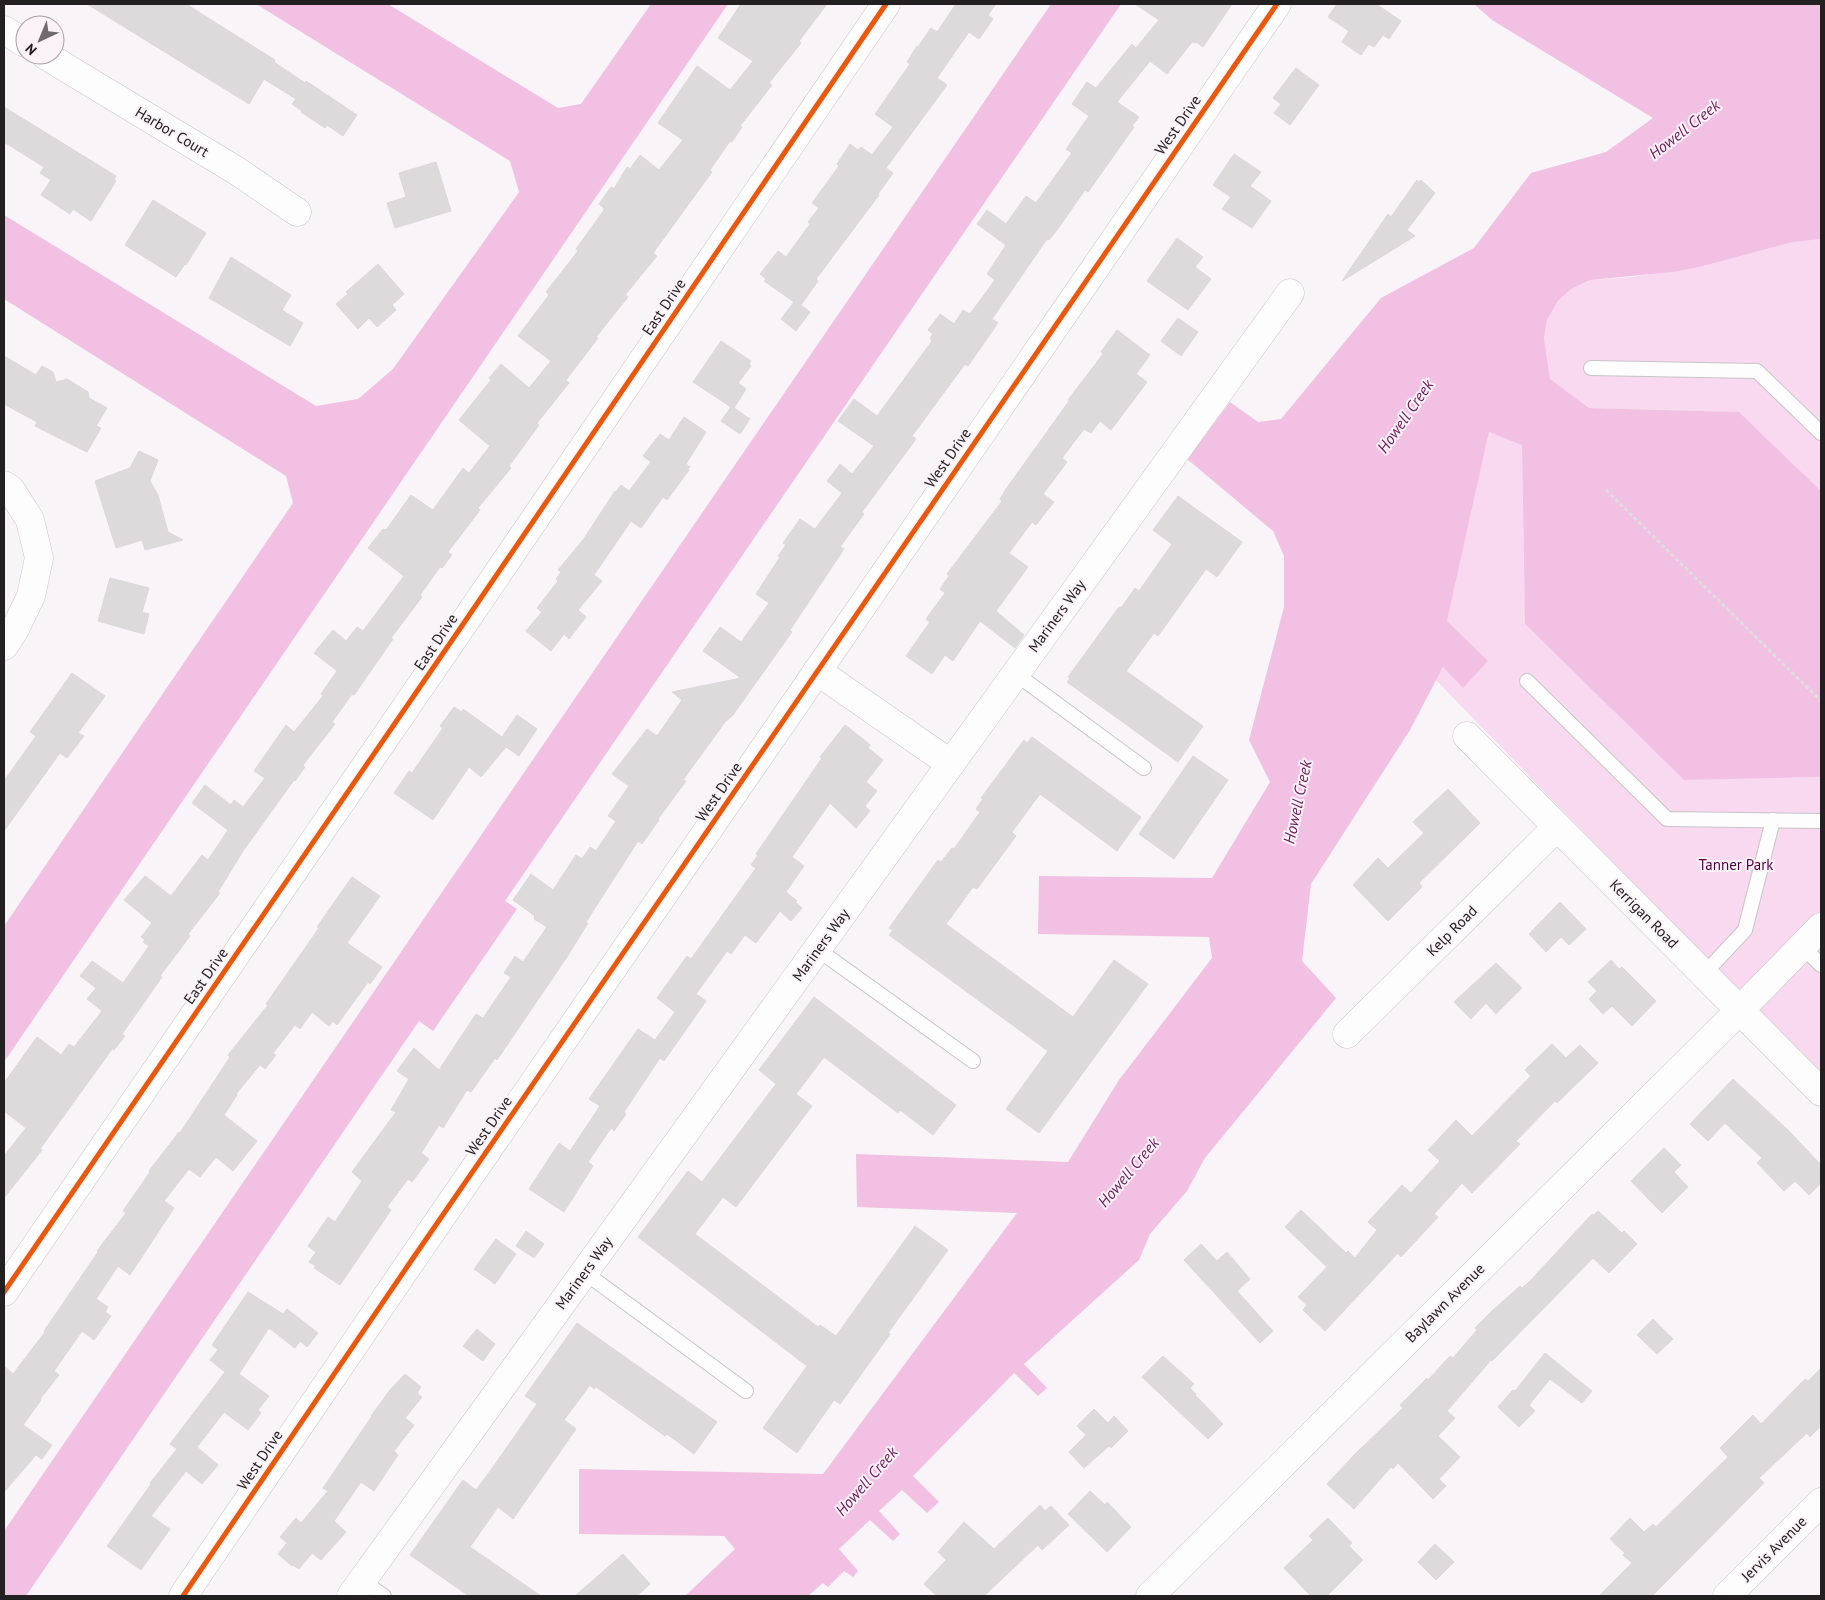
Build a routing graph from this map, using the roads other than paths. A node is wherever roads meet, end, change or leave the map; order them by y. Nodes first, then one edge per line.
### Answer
1 (886, 4) edge
2 (1277, 4) edge
3 (4, 30) edge
4 (15, 37) edge
5 (62, 65) edge
6 (297, 212) dead end
7 (1290, 293) dead end
8 (1591, 368) dead end
9 (1821, 433) edge
10 (4, 485) edge
11 (4, 646) edge
12 (817, 671) junction
13 (1016, 674) junction
14 (1527, 681) dead end
15 (1467, 736) dead end
16 (951, 764) junction
17 (1144, 768) dead end
18 (1773, 820) junction
19 (1821, 821) edge
20 (1557, 827) junction
21 (1821, 927) edge
22 (1802, 946) junction
23 (818, 949) junction
24 (1821, 965) edge
25 (1704, 974) junction
26 (1740, 1010) junction
27 (1347, 1034) dead end
28 (973, 1061) dead end
29 (1821, 1092) edge
30 (584, 1272) junction
31 (4, 1292) edge
32 (746, 1390) dead end
33 (1821, 1502) edge
34 (366, 1591) edge
35 (183, 1596) edge
36 (1150, 1596) edge
37 (1727, 1596) edge

1 - 31 street, East Drive
2 - 12 street, West Drive
3 - 4 street
5 - 6 street, Harbor Court
7 - 13 street, Mariners Way
8 - 9 lane
10 - 11 street
12 - 16 street
12 - 35 street, West Drive
13 - 16 street, Mariners Way
13 - 17 lane
14 - 18 lane
15 - 20 street, Kerrigan Road
16 - 23 street, Mariners Way
18 - 19 lane
18 - 25 lane
20 - 25 street, Kerrigan Road
20 - 27 street, Kelp Road
21 - 22 street
22 - 24 lane
22 - 26 street
23 - 28 lane
23 - 30 street, Mariners Way
25 - 26 street, Kerrigan Road
26 - 29 street, Kerrigan Road
26 - 36 street, Baylawn Avenue
30 - 32 lane
30 - 34 street, Mariners Way
33 - 37 street, Jervis Avenue

